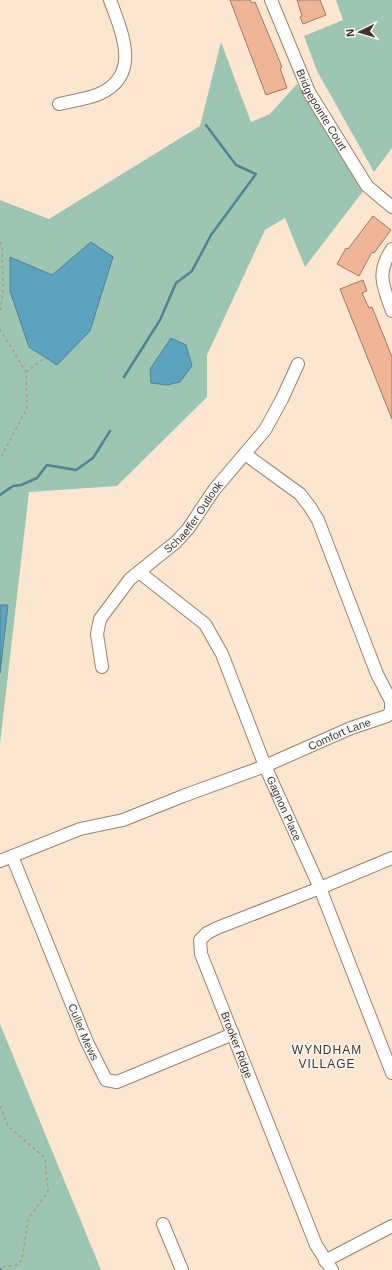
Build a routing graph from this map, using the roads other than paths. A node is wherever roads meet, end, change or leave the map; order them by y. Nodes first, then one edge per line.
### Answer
1 (110, 0) edge
2 (271, 0) edge
3 (59, 104) dead end
4 (392, 207) edge
5 (392, 249) edge
6 (392, 311) edge
7 (298, 364) dead end
8 (245, 454) junction
9 (139, 572) junction
10 (102, 667) dead end
11 (265, 766) junction
12 (12, 856) junction
13 (392, 858) edge
14 (0, 861) edge
15 (320, 888) junction
16 (233, 1034) junction
17 (392, 1073) edge
18 (163, 1224) dead end
19 (392, 1226) edge
20 (328, 1265) edge
21 (182, 1270) edge

1 - 3 street
2 - 4 street, Bridgepointe Court
5 - 6 street
7 - 8 street, Schaeffer Outlook
8 - 9 street, Schaeffer Outlook
8 - 11 street, Comfort Lane
9 - 10 street, Schaeffer Outlook
9 - 11 street, Gagnon Place
11 - 12 street, Comfort Lane
11 - 15 street, Gagnon Place
12 - 14 street, Comfort Lane
12 - 16 street, Culler Mews
13 - 15 street
15 - 16 street, Brooker Ridge
15 - 17 street, Gagnon Place
16 - 20 street, Brooker Ridge
18 - 21 street
19 - 20 street

